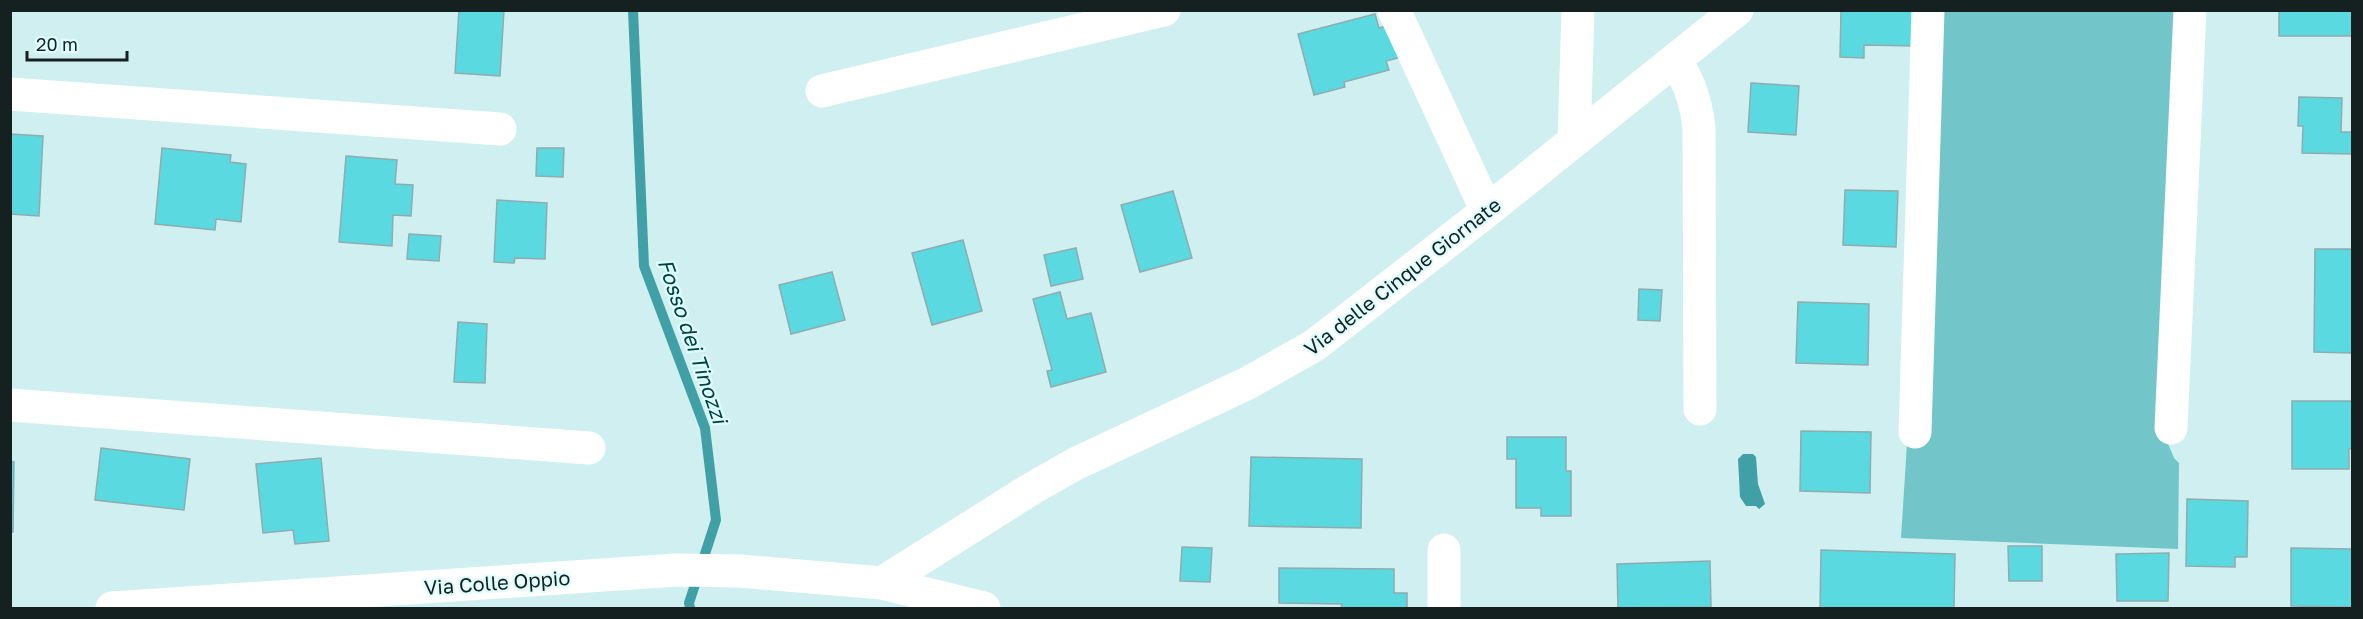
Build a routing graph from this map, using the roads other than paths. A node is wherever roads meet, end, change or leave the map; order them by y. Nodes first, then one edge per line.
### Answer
1 (1164, 10) edge
2 (1394, 10) edge
3 (1578, 10) edge
4 (1737, 10) edge
5 (1928, 10) edge
6 (2190, 10) edge
7 (1674, 61) junction
8 (822, 91) dead end
9 (10, 94) edge
10 (500, 129) dead end
11 (1574, 141) junction
12 (1487, 211) junction
13 (10, 405) edge
14 (1700, 409) dead end
15 (2171, 428) dead end
16 (1915, 432) dead end
17 (588, 448) dead end
18 (1444, 550) dead end
19 (882, 583) junction
20 (434, 597) edge
21 (112, 609) edge
22 (984, 609) edge
23 (1444, 609) edge

1 - 8 street
2 - 12 street
3 - 11 street
4 - 7 street, Via delle Cinque Giornate
5 - 16 street
6 - 15 street
7 - 11 street, Via delle Cinque Giornate
7 - 14 street
9 - 10 street
11 - 12 street, Via delle Cinque Giornate
12 - 19 street, Via delle Cinque Giornate
13 - 17 street
18 - 23 street
19 - 20 street, Via Colle Oppio
19 - 22 street, Via Colle Oppio
20 - 21 street, Via Colle Oppio

